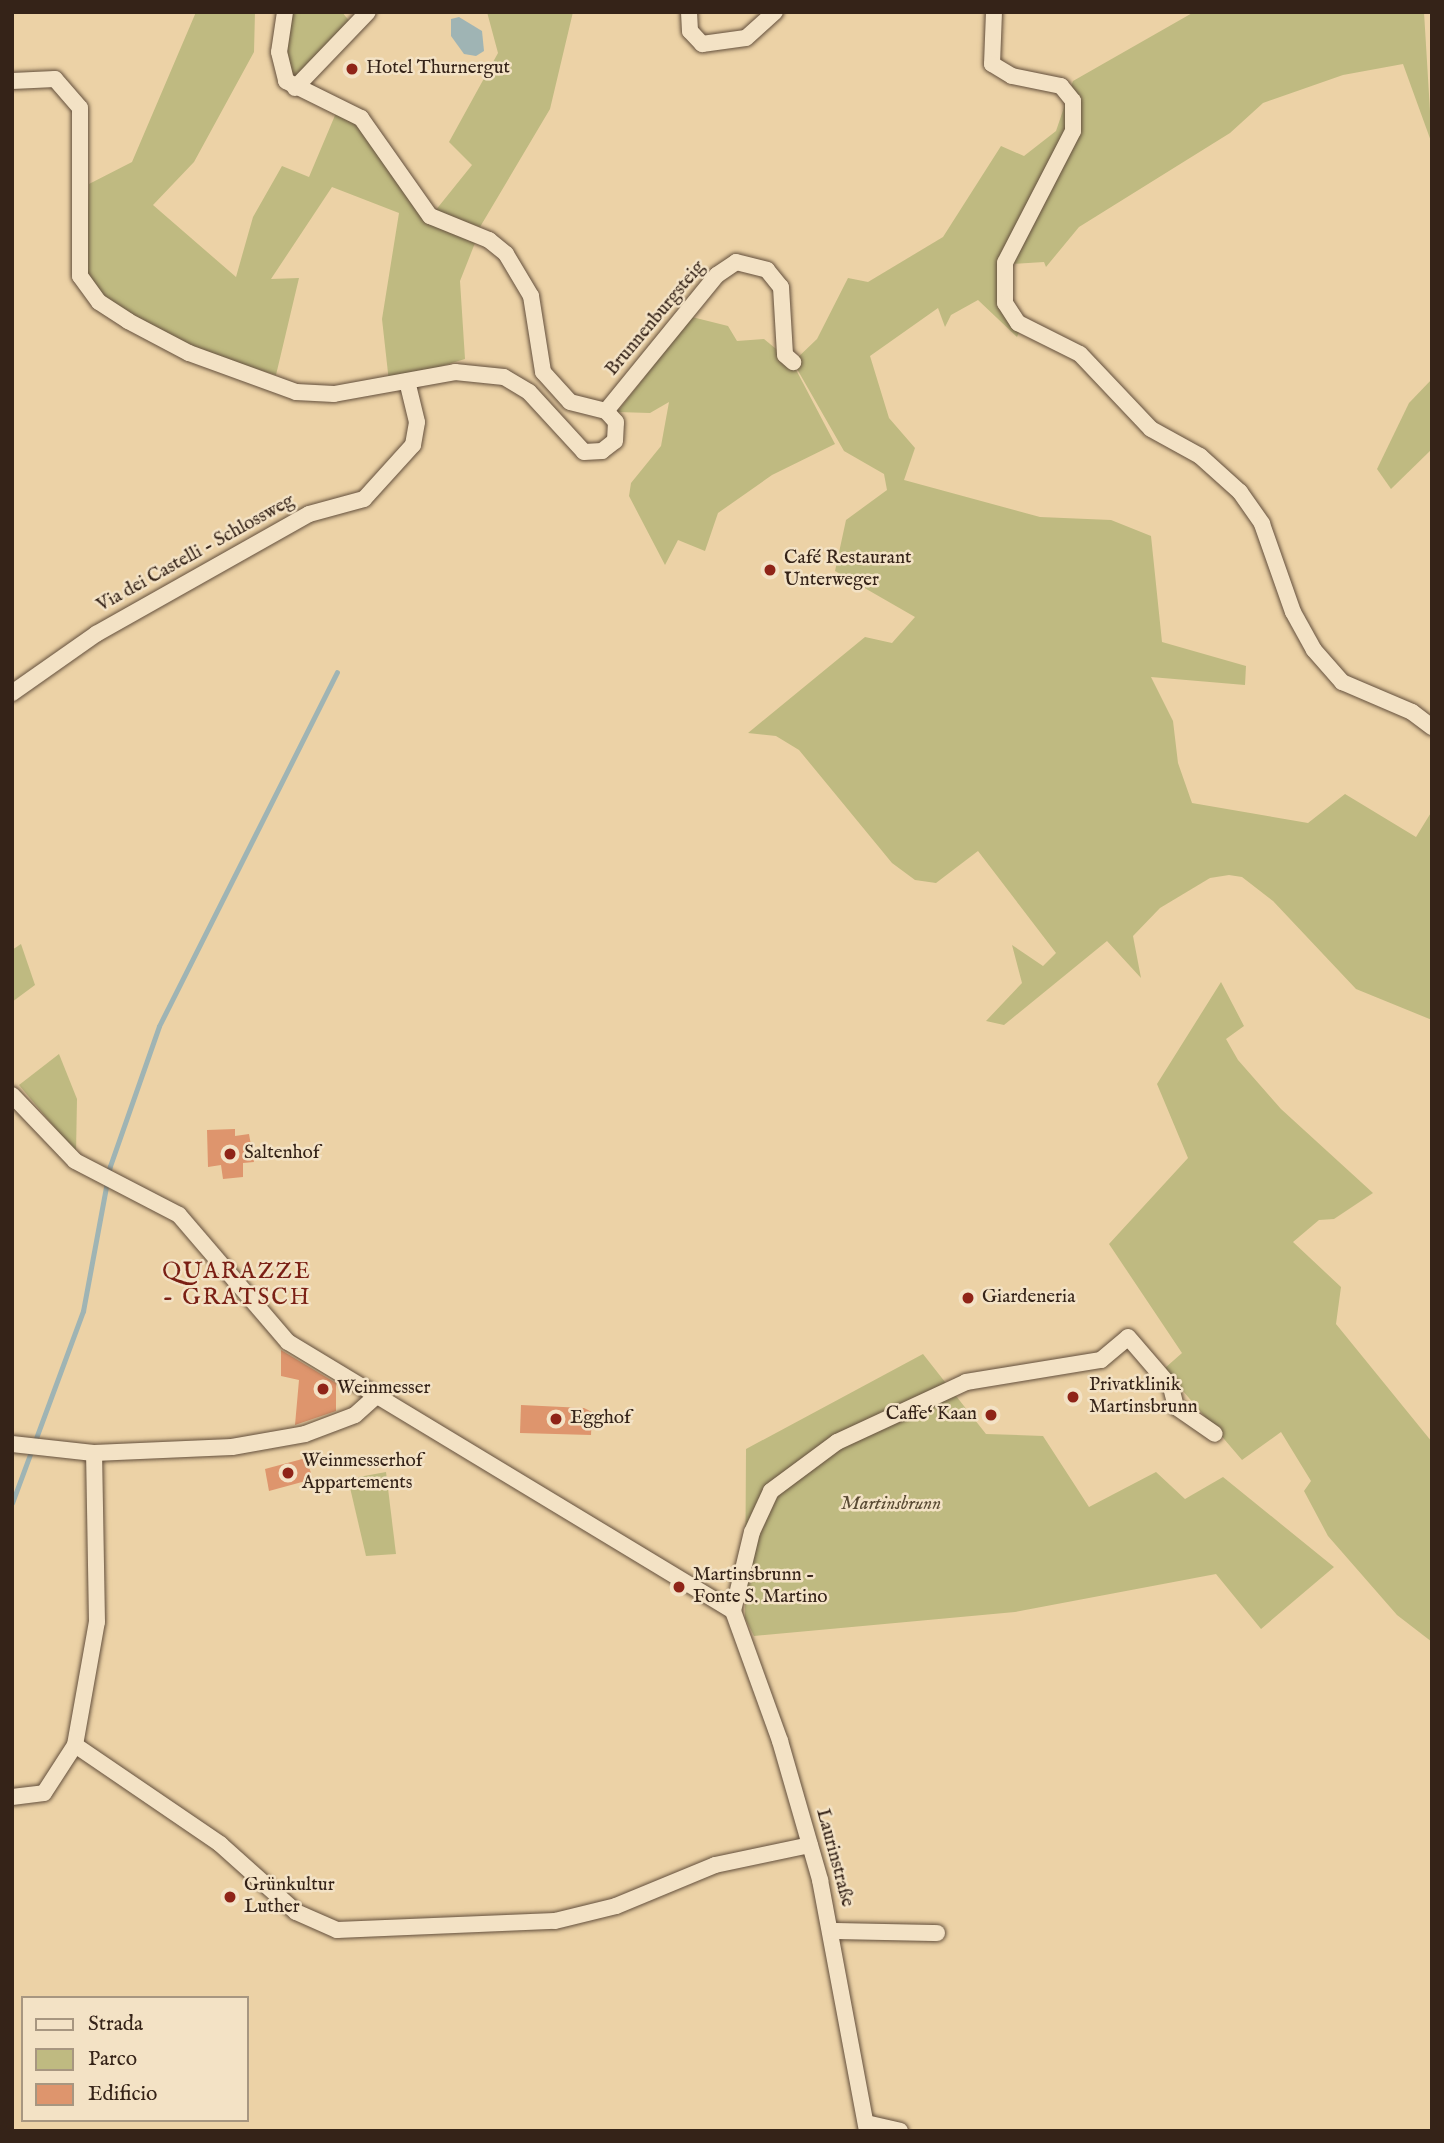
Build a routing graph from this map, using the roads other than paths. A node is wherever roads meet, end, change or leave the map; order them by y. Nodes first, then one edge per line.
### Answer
1 (285, 12) edge
2 (368, 12) edge
3 (689, 12) edge
4 (775, 12) edge
5 (994, 12) edge
6 (12, 80) edge
7 (295, 88) junction
8 (793, 362) dead end
9 (407, 382) junction
10 (606, 411) junction
11 (12, 693) edge
12 (1432, 727) edge
13 (12, 1095) edge
14 (375, 1397) junction
15 (1215, 1434) dead end
16 (19, 1445) edge
17 (94, 1453) junction
18 (733, 1611) junction
19 (75, 1745) junction
20 (12, 1797) edge
21 (810, 1845) junction
22 (832, 1931) junction
23 (937, 1933) dead end
24 (866, 2127) edge
25 (900, 2131) edge

1 - 7 street
2 - 7 street
3 - 4 street
5 - 12 street
6 - 9 street
7 - 10 street
8 - 10 street, Brunnenburgsteig
9 - 10 street
9 - 11 street, Via dei Castelli - Schlossweg
13 - 14 street
14 - 17 street
14 - 18 street
15 - 18 street
16 - 17 street
17 - 19 street
18 - 21 street, Laurinstraße
19 - 20 street
19 - 21 street
21 - 22 street, Laurinstraße
22 - 23 street
22 - 24 street, Laurinstraße
24 - 25 street

